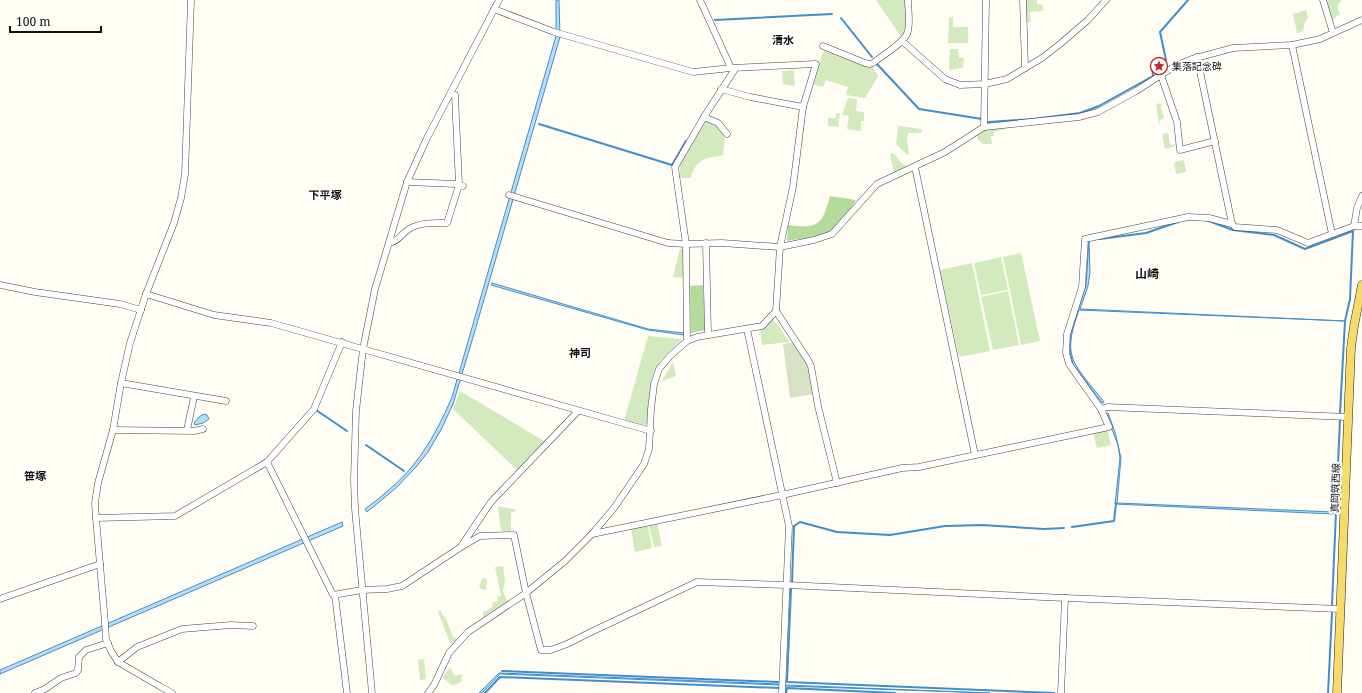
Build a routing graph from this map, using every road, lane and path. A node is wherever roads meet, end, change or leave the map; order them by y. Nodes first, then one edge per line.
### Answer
1 (191, 0) edge
2 (499, 0) edge
3 (700, 0) edge
4 (908, 0) edge
5 (986, 0) edge
6 (1023, 0) edge
7 (1106, 0) edge
8 (1323, 0) edge
9 (494, 9) junction
10 (1362, 20) edge
11 (1333, 33) junction
12 (902, 40) junction
13 (1292, 45) junction
14 (823, 46) dead end
15 (1197, 57) junction
16 (1025, 68) junction
17 (733, 69) junction
18 (1161, 75) junction
19 (985, 84) junction
20 (722, 89) junction
21 (455, 95) dead end
22 (803, 107) junction
23 (704, 117) junction
24 (984, 127) junction
25 (727, 134) dead end
26 (1215, 140) junction
27 (915, 167) junction
28 (407, 182) junction
29 (461, 185) junction
30 (509, 195) dead end
31 (1362, 196) edge
32 (1232, 224) junction
33 (1354, 226) junction
34 (1362, 226) edge
35 (1332, 234) junction
36 (389, 243) junction
37 (706, 243) junction
38 (686, 244) junction
39 (780, 247) junction
40 (0, 285) edge
41 (1362, 285) edge
42 (146, 294) junction
43 (141, 310) junction
44 (776, 311) junction
45 (747, 329) junction
46 (708, 334) junction
47 (687, 341) junction
48 (342, 342) junction
49 (363, 349) junction
50 (120, 383) junction
51 (194, 396) junction
52 (226, 401) dead end
53 (1101, 409) junction
54 (578, 411) junction
55 (1348, 417) junction
56 (203, 429) dead end
57 (113, 430) junction
58 (187, 430) junction
59 (651, 430) junction
60 (976, 455) junction
61 (267, 462) junction
62 (837, 483) junction
63 (782, 495) junction
64 (96, 518) junction
65 (592, 534) junction
66 (461, 546) junction
67 (100, 564) junction
68 (787, 585) junction
69 (362, 590) junction
70 (526, 593) junction
71 (336, 595) junction
72 (1065, 598) junction
73 (0, 599) edge
74 (1341, 609) junction
75 (253, 626) dead end
76 (108, 642) junction
77 (118, 662) junction
78 (160, 690) edge
79 (34, 693) edge
80 (172, 693) edge
81 (347, 693) edge
82 (372, 693) edge
83 (428, 693) edge
84 (782, 693) edge
85 (1061, 693) edge
86 (1337, 693) edge

1 - 42 street
2 - 9 street
3 - 17 street
4 - 12 street
5 - 19 street
6 - 16 street
7 - 16 street
8 - 11 street
9 - 17 street
9 - 28 street
10 - 11 street
11 - 13 street
12 - 14 street
12 - 19 street
13 - 15 street
13 - 35 street
15 - 18 street
15 - 26 street
16 - 19 street
17 - 20 street
17 - 22 street
18 - 24 street
18 - 26 street
19 - 24 street
20 - 22 street
20 - 23 street
21 - 29 street
22 - 39 street
23 - 25 street
23 - 38 street
24 - 27 street
26 - 32 street
27 - 39 street
27 - 60 street
28 - 29 street
28 - 36 street
29 - 36 street
30 - 38 street
31 - 33 street
32 - 35 street
32 - 53 street
33 - 34 street
33 - 35 street
36 - 49 street
37 - 38 street
37 - 39 street
37 - 46 street
38 - 47 street
39 - 44 street
40 - 43 street
41 - 55 main road, 真岡筑西線
42 - 43 street
42 - 48 street
43 - 50 street
44 - 45 street
44 - 62 street
45 - 46 street
45 - 63 street
46 - 47 street
47 - 59 street
48 - 49 street
48 - 61 street
49 - 54 street
49 - 69 street
50 - 51 street
50 - 57 street
51 - 52 street
51 - 58 street
53 - 55 street
53 - 60 street
54 - 59 street
54 - 66 street
55 - 74 main road, 真岡筑西線
56 - 58 street
57 - 58 street
57 - 64 street
59 - 65 street
60 - 62 street
61 - 64 street
61 - 71 street
62 - 63 street
63 - 65 street
63 - 68 street
64 - 67 street
65 - 70 street
66 - 69 street
66 - 70 street
67 - 73 street
67 - 76 street
68 - 70 street
68 - 72 street
68 - 84 street
69 - 71 street
69 - 82 street
70 - 83 street
71 - 81 street
72 - 74 street
72 - 85 street
74 - 86 main road, 真岡筑西線
75 - 77 street
76 - 77 street
76 - 79 street
77 - 78 street
78 - 80 street

